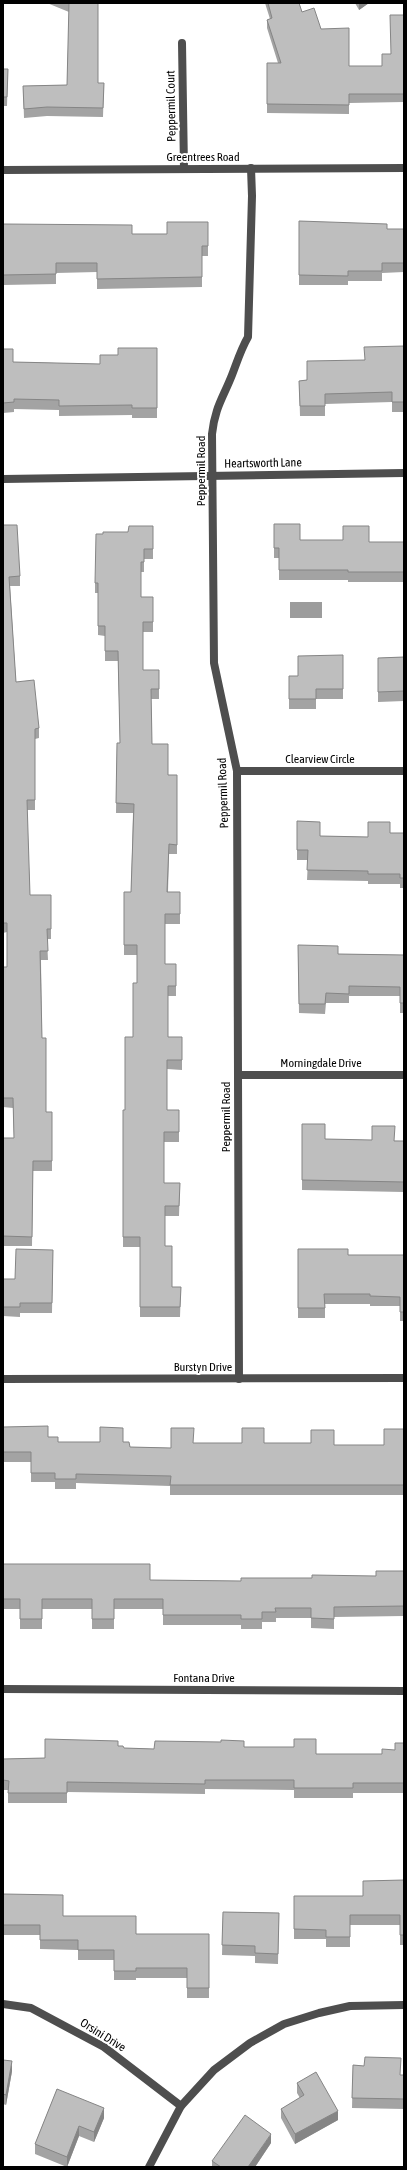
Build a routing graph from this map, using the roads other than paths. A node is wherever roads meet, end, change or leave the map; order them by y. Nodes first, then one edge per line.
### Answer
1 (182, 43) dead end
2 (251, 168) junction
3 (404, 168) edge
4 (184, 169) junction
5 (3, 170) edge
6 (404, 473) edge
7 (213, 476) junction
8 (3, 479) edge
9 (237, 771) junction
10 (404, 771) edge
11 (238, 1075) junction
12 (404, 1075) edge
13 (404, 1378) edge
14 (3, 1379) edge
15 (238, 1379) junction
16 (3, 1689) edge
17 (404, 1691) edge
18 (3, 2004) edge
19 (404, 2005) edge
20 (181, 2106) junction
21 (149, 2167) edge

1 - 4 street, Peppermil Court
2 - 3 street, Greentrees Road
2 - 4 street, Greentrees Road
2 - 7 street, Peppermil Road
4 - 5 street, Greentrees Road
6 - 7 street, Heartsworth Lane
7 - 8 street, Heartsworth Lane
7 - 9 street, Peppermil Road
9 - 10 street, Clearview Circle
9 - 11 street, Peppermil Road
11 - 12 street, Morningdale Drive
11 - 15 street, Peppermil Road
13 - 15 street, Burstyn Drive
14 - 15 street, Burstyn Drive
16 - 17 street, Fontana Drive
18 - 20 street, Orsini Drive
19 - 20 street
20 - 21 street

